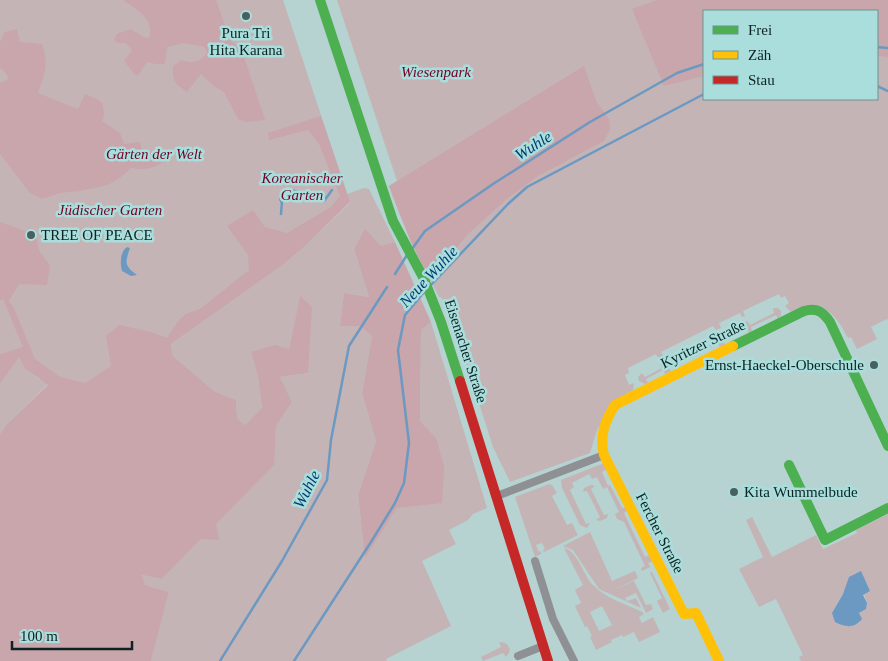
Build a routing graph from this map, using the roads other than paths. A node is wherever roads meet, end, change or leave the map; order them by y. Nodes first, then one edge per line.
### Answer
1 (320, 0) edge
2 (888, 446) edge
3 (604, 455) junction
4 (789, 465) dead end
5 (497, 496) junction
6 (888, 508) edge
7 (535, 561) dead end
8 (544, 646) junction
9 (518, 656) dead end
10 (548, 661) edge
11 (574, 661) edge
12 (719, 661) edge

1 - 5 street, Eisenacher Straße
2 - 3 street, Kyritzer Straße
3 - 5 street
3 - 12 street, Fercher Straße
4 - 6 street
5 - 8 street, Eisenacher Straße
7 - 11 street
8 - 9 street
8 - 10 street, Eisenacher Straße

